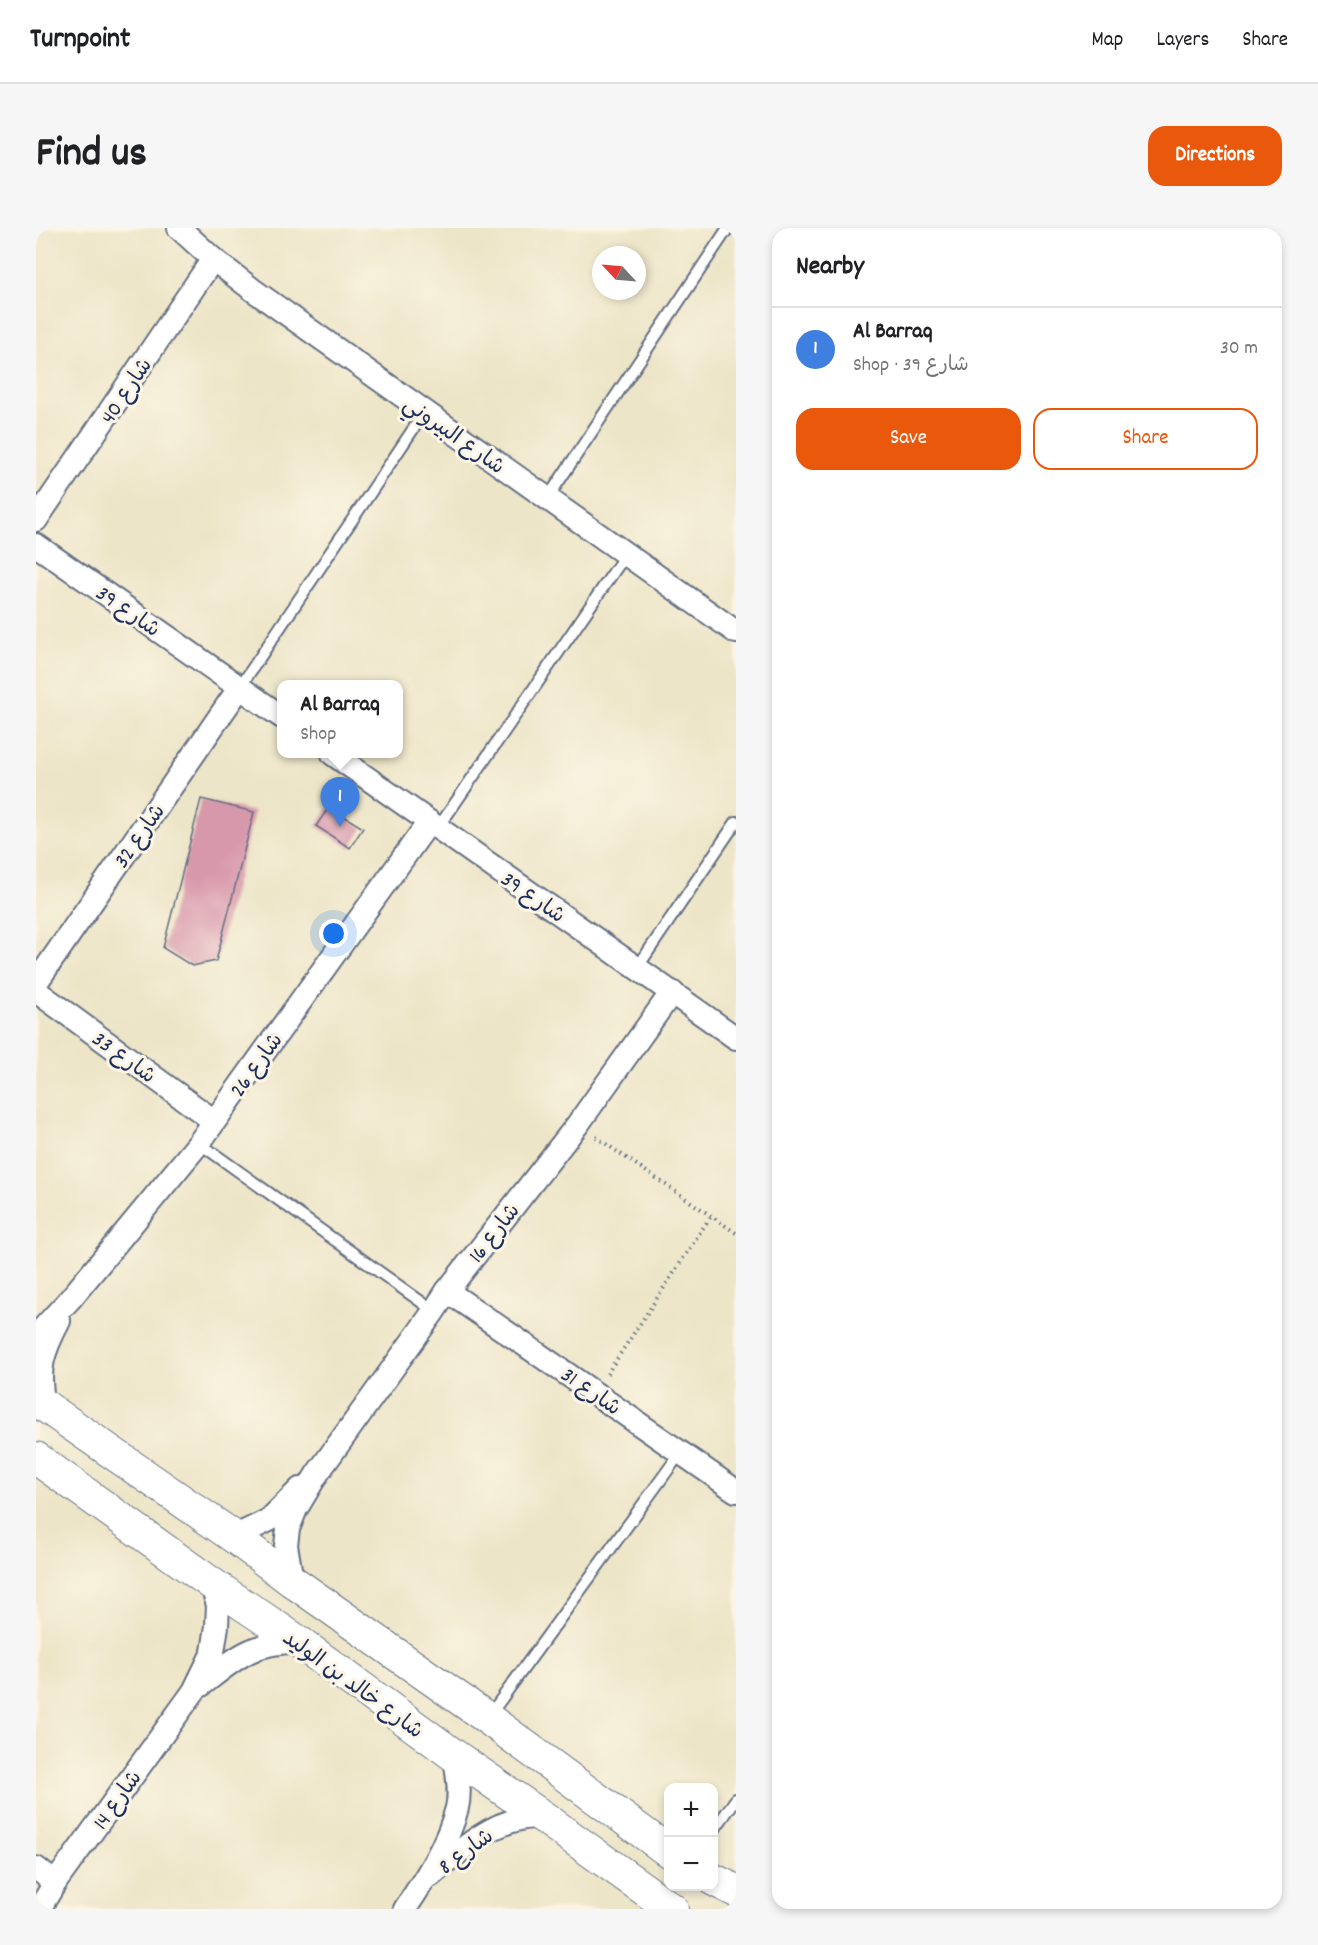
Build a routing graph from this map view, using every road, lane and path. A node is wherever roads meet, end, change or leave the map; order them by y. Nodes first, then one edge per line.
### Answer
1 (180, 228) edge
2 (728, 228) edge
3 (213, 260) junction
4 (424, 413) junction
5 (547, 499) junction
6 (36, 520) edge
7 (36, 545) edge
8 (626, 554) junction
9 (736, 632) edge
10 (240, 687) junction
11 (277, 713) edge
12 (340, 758) edge
13 (736, 822) edge
14 (434, 825) junction
15 (637, 968) junction
16 (36, 983) edge
17 (36, 992) edge
18 (672, 992) junction
19 (736, 1038) edge
20 (214, 1121) junction
21 (578, 1124) junction
22 (199, 1143) junction
23 (711, 1216) junction
24 (736, 1233) edge
25 (447, 1291) junction
26 (71, 1298) junction
27 (434, 1311) junction
28 (36, 1336) edge
29 (595, 1392) junction
30 (40, 1403) edge
31 (681, 1452) junction
32 (36, 1458) edge
33 (317, 1474) junction
34 (736, 1491) edge
35 (234, 1537) junction
36 (292, 1581) junction
37 (211, 1583) junction
38 (375, 1638) junction
39 (299, 1642) junction
40 (347, 1676) junction
41 (194, 1691) junction
42 (487, 1718) junction
43 (455, 1756) junction
44 (736, 1799) edge
45 (543, 1817) junction
46 (718, 1824) edge
47 (664, 1847) edge
48 (36, 1868) edge
49 (424, 1881) junction
50 (718, 1882) edge
51 (55, 1883) junction
52 (736, 1892) edge
53 (39, 1909) edge
54 (405, 1909) edge
55 (672, 1909) edge

1 - 3 street, شارع البيروني
2 - 5 lane
3 - 4 street, شارع البيروني
3 - 6 street, شارع 40
4 - 5 street, شارع البيروني
4 - 10 lane
5 - 8 street, شارع البيروني
7 - 10 street, شارع 39
8 - 9 street, شارع البيروني
8 - 14 lane
10 - 11 street, شارع 39
10 - 16 street, شارع 32
12 - 14 street, شارع 39
13 - 15 lane
14 - 15 street, شارع 39
14 - 20 street, شارع 26
15 - 18 street, شارع 39
17 - 20 street, شارع 33
18 - 19 street, شارع 39
18 - 21 street, شارع 16
20 - 22 street, شارع 26
21 - 23 path
21 - 25 street, شارع 16
22 - 26 street, شارع 26
22 - 27 lane
23 - 24 path
23 - 29 path
25 - 27 street, شارع 16
25 - 29 street, شارع 31
26 - 28 street, شارع 26
26 - 30 street, شارع 26
27 - 33 street, شارع 16
29 - 31 street, شارع 31
30 - 35 main road, شارع خالد بن الوليد
31 - 34 street, شارع 31
31 - 42 lane
32 - 37 main road, شارع خالد بن الوليد
33 - 35 street, شارع 16
33 - 36 street, شارع 16
35 - 36 main road, شارع خالد بن الوليد
36 - 38 main road, شارع خالد بن الوليد
37 - 39 main road, شارع خالد بن الوليد
37 - 41 street, شارع 14
38 - 40 main road
38 - 42 main road, شارع خالد بن الوليد
39 - 40 main road, شارع خالد بن الوليد
39 - 41 street, شارع 14
40 - 43 main road, شارع خالد بن الوليد
41 - 51 street, شارع 14
42 - 47 main road, شارع خالد بن الوليد
43 - 45 main road, شارع خالد بن الوليد
43 - 49 street, شارع 8
44 - 46 lane
45 - 49 street, شارع 8
45 - 55 main road, شارع خالد بن الوليد
48 - 51 street
49 - 54 street, شارع 8
50 - 52 main road
51 - 53 street, شارع 14

